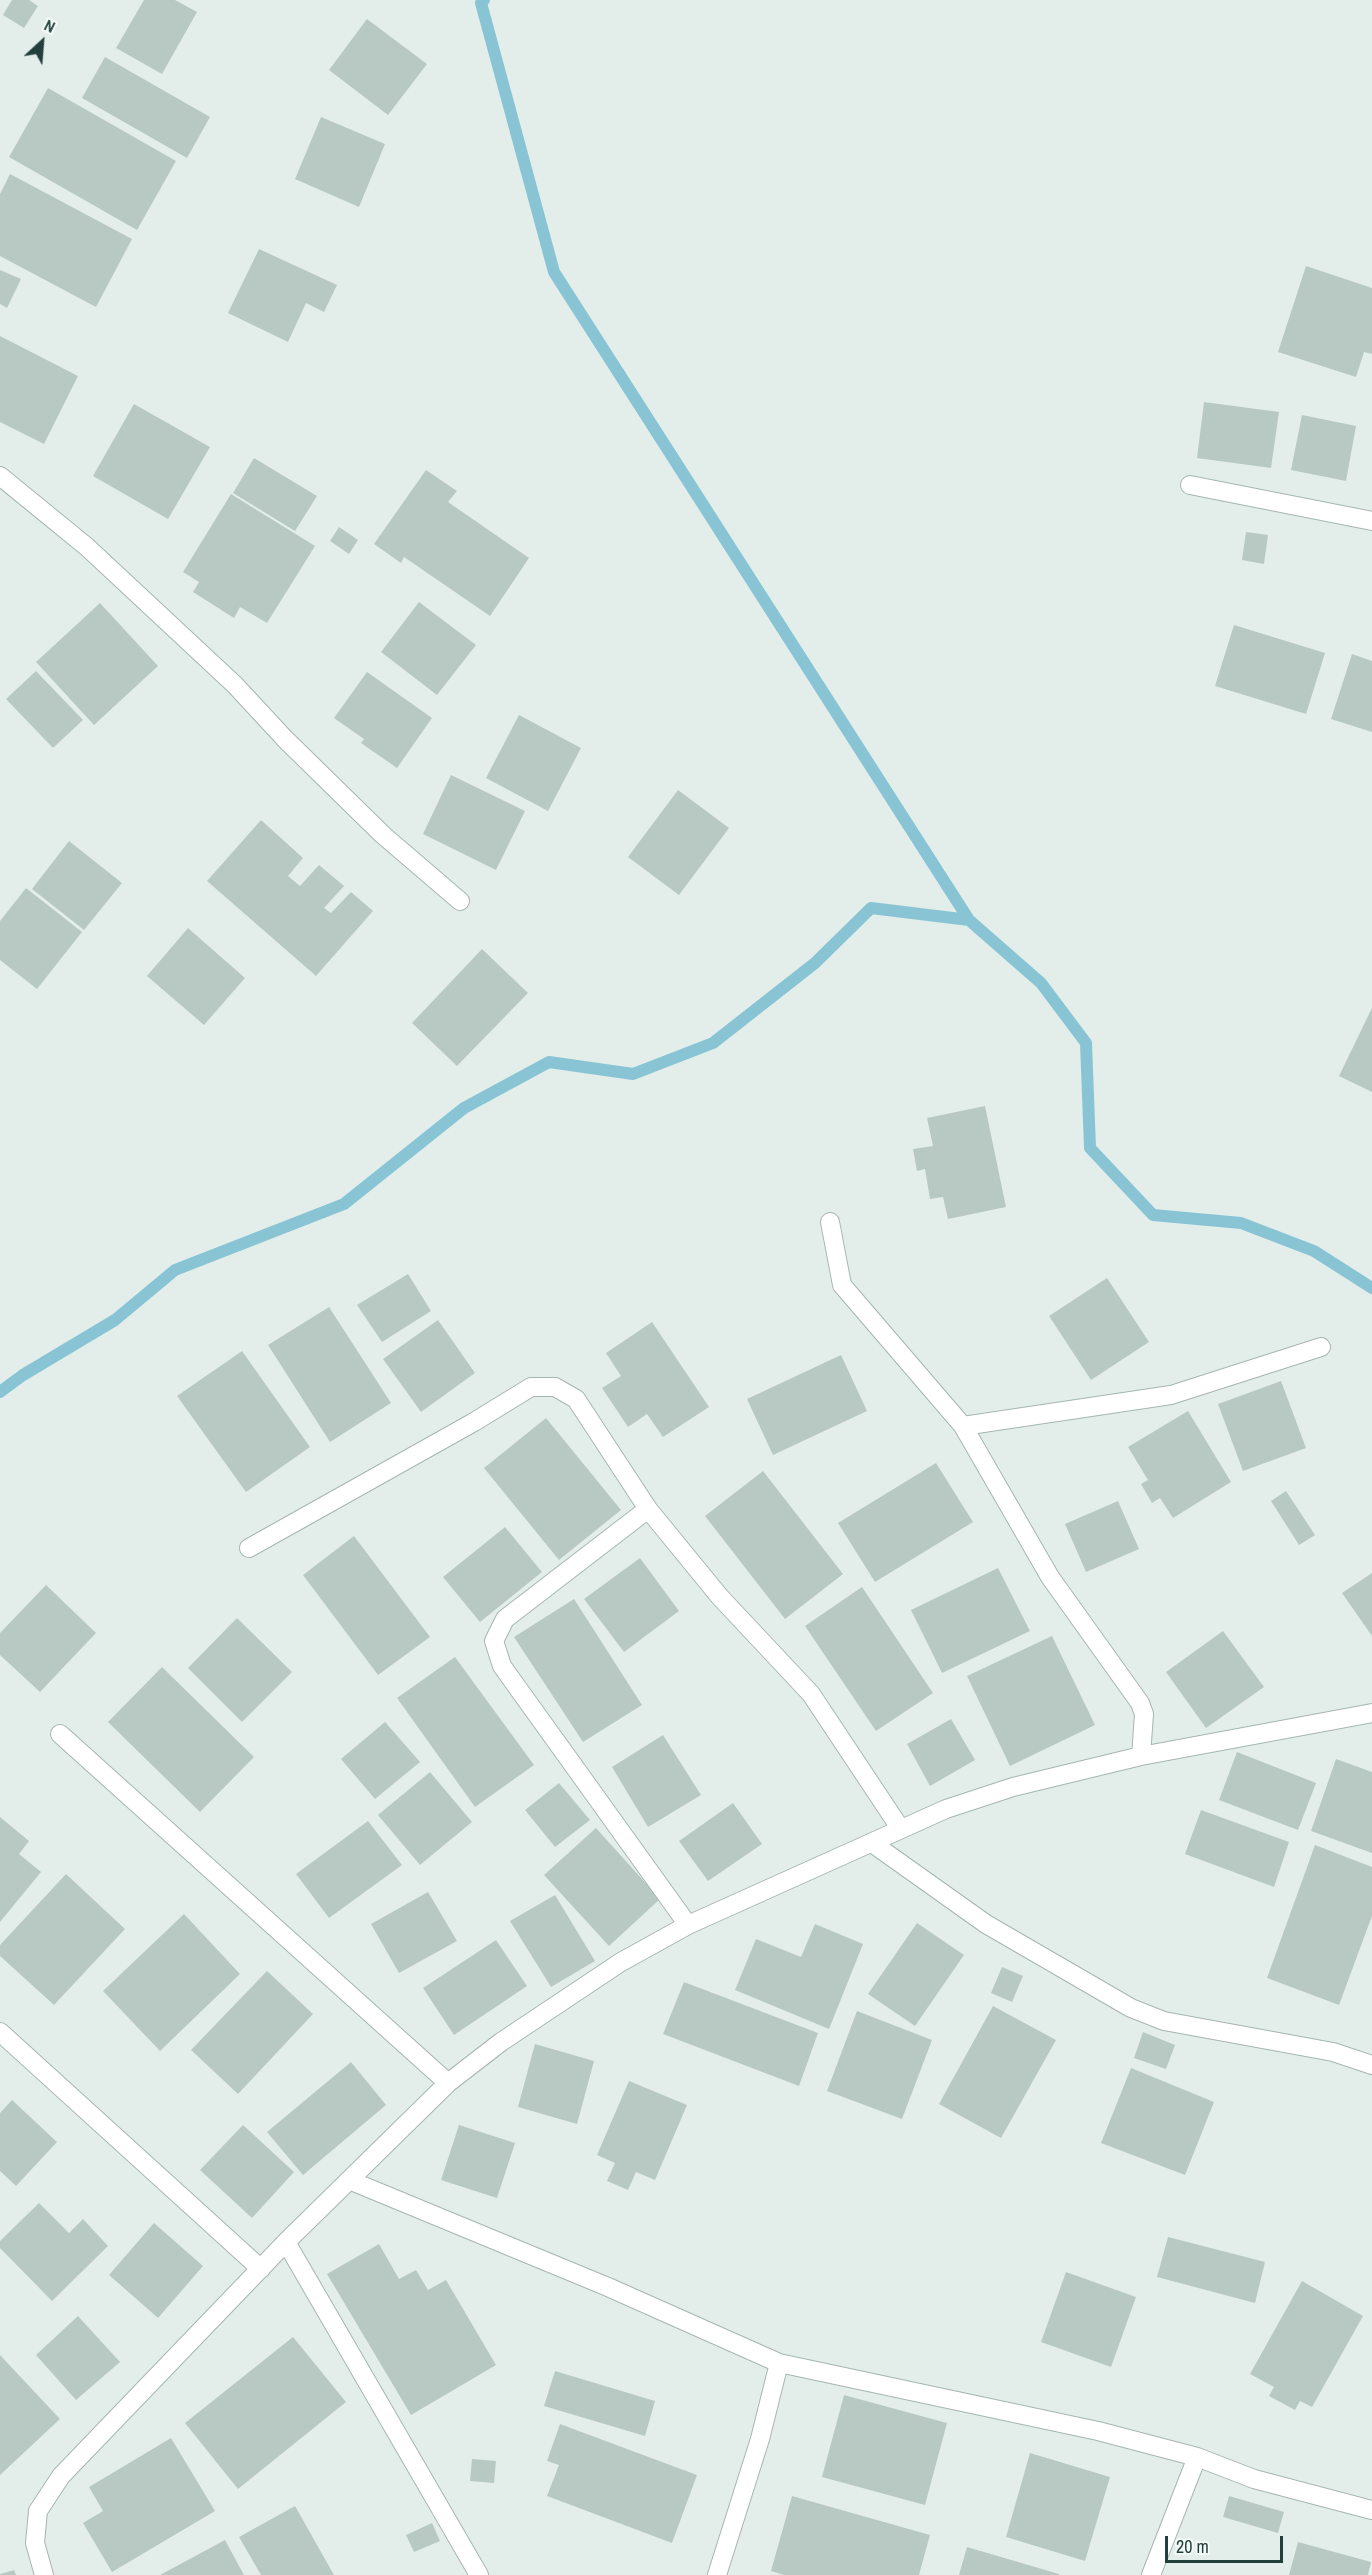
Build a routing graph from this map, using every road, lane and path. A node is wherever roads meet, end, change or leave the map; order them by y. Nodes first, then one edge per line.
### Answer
1 (0, 476) edge
2 (1190, 485) dead end
3 (1372, 521) edge
4 (460, 901) dead end
5 (830, 1222) dead end
6 (1321, 1347) dead end
7 (963, 1426) junction
8 (648, 1509) junction
9 (249, 1548) dead end
10 (1372, 1713) edge
11 (60, 1734) dead end
12 (1141, 1756) junction
13 (900, 1828) junction
14 (873, 1843) junction
15 (688, 1925) junction
16 (0, 2032) edge
17 (1372, 2065) edge
18 (448, 2083) junction
19 (350, 2180) junction
20 (286, 2242) junction
21 (261, 2269) junction
22 (779, 2363) junction
23 (1197, 2457) junction
24 (1372, 2511) edge
25 (44, 2575) edge
26 (479, 2575) edge
27 (717, 2575) edge
28 (1151, 2575) edge

1 - 4 street
2 - 3 street
5 - 7 street
6 - 7 street
7 - 12 street
8 - 9 street
8 - 13 street
8 - 15 street
10 - 12 street
11 - 18 street
12 - 13 street
13 - 14 street
14 - 15 street
14 - 17 street
15 - 18 street
16 - 21 street
18 - 19 street
19 - 20 street
19 - 22 street
20 - 21 street
20 - 26 street
21 - 25 street
22 - 23 street
22 - 27 street
23 - 24 street
23 - 28 street

